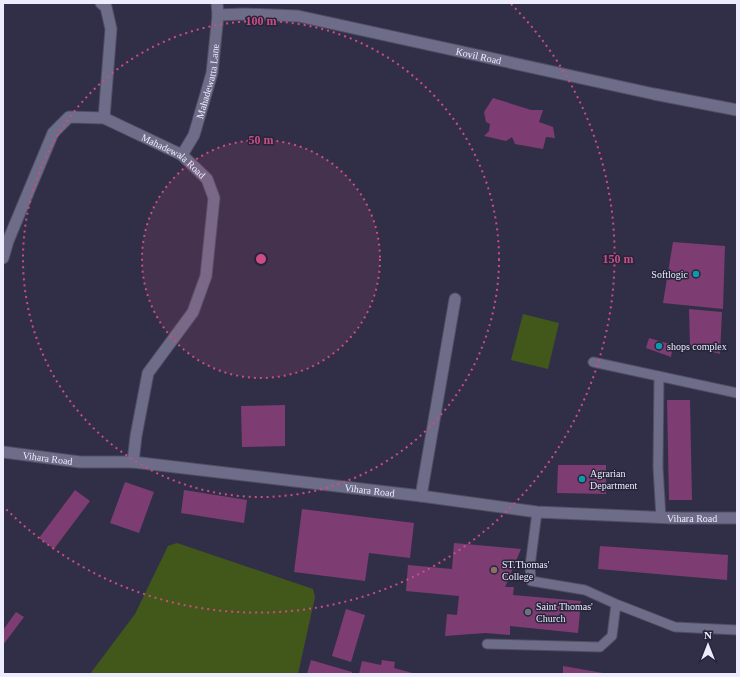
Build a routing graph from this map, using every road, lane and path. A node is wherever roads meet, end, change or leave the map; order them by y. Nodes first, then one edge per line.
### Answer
1 (100, 3) edge
2 (217, 3) edge
3 (218, 15) junction
4 (737, 110) edge
5 (104, 118) junction
6 (182, 155) junction
7 (3, 258) edge
8 (455, 299) dead end
9 (593, 362) dead end
10 (659, 376) junction
11 (737, 393) edge
12 (3, 452) edge
13 (133, 462) junction
14 (421, 496) junction
15 (537, 512) junction
16 (661, 518) junction
17 (737, 518) edge
18 (616, 604) junction
19 (737, 630) edge
20 (487, 644) dead end

1 - 5 street
2 - 3 street, Mahadewatta Lane
3 - 4 street, Kovil Road
3 - 6 street, Mahadewatta Lane
5 - 6 street, Mahadewala Road
5 - 7 street, Mahadewala Road
6 - 13 street, Mahadewala Road
8 - 14 street
9 - 10 lane
10 - 11 lane
10 - 16 lane
12 - 13 street, Vihara Road
13 - 14 street, Vihara Road
14 - 15 street, Vihara Road
15 - 16 street, Vihara Road
15 - 18 lane
16 - 17 street, Vihara Road
18 - 19 lane
18 - 20 lane

